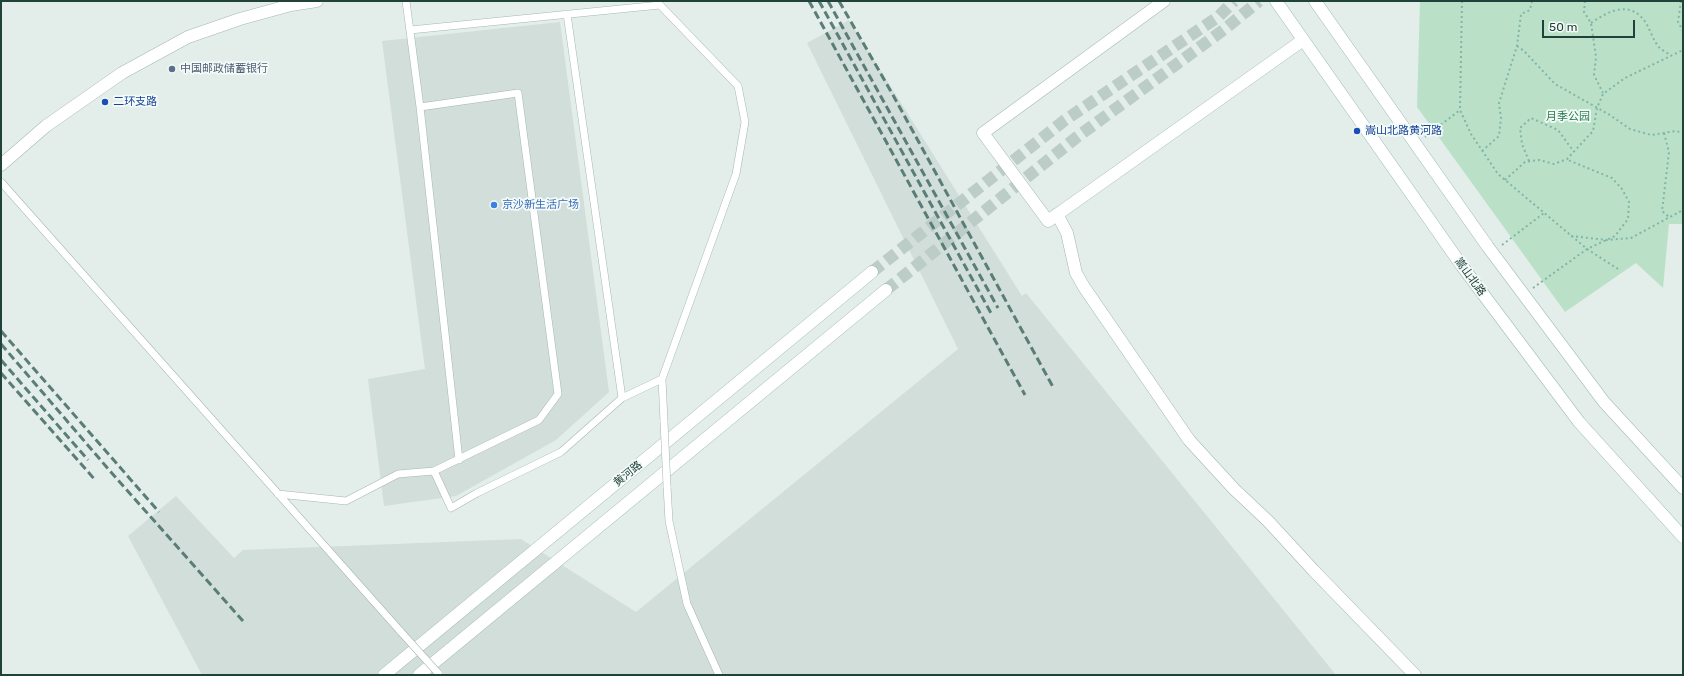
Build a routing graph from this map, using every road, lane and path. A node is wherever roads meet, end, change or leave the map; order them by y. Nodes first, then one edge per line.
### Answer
1 (317, 1) edge
2 (406, 1) edge
3 (1164, 1) edge
4 (1276, 1) edge
5 (1315, 1) edge
6 (1462, 1) edge
7 (1532, 1) edge
8 (1585, 1) edge
9 (1681, 1) edge
10 (567, 14) junction
11 (1591, 23) junction
12 (410, 30) junction
13 (1683, 31) edge
14 (1303, 40) junction
15 (1517, 46) junction
16 (1683, 50) edge
17 (1670, 55) junction
18 (1603, 94) junction
19 (420, 107) junction
20 (1597, 108) junction
21 (1460, 110) junction
22 (1664, 133) junction
23 (1683, 133) edge
24 (1416, 144) junction
25 (1482, 151) junction
26 (1575, 153) junction
27 (1567, 159) junction
28 (1529, 161) junction
29 (1, 165) edge
30 (1505, 180) junction
31 (1, 182) edge
32 (1683, 210) edge
33 (1544, 213) junction
34 (1057, 214) junction
35 (1669, 217) junction
36 (1571, 236) junction
37 (1607, 240) junction
38 (1587, 249) junction
39 (1492, 253) junction
40 (1618, 269) dead end
41 (872, 272) tunnel mouth
42 (886, 290) tunnel mouth
43 (1524, 295) junction
44 (662, 379) junction
45 (622, 398) junction
46 (459, 460) junction
47 (434, 471) junction
48 (1683, 488) edge
49 (278, 494) junction
50 (1683, 537) edge
51 (439, 674) edge
52 (384, 675) edge
53 (419, 675) edge
54 (719, 675) edge
55 (1416, 675) edge

1 - 29 main road
2 - 12 lane
3 - 34 main road
4 - 14 main road, 嵩山北路
5 - 24 main road
6 - 21 path
7 - 15 path
8 - 11 path
9 - 13 path
10 - 12 lane
10 - 44 lane
10 - 45 lane
11 - 17 path
11 - 18 path
12 - 19 lane
14 - 34 main road
14 - 50 main road, 嵩山北路
15 - 20 path
15 - 25 path
16 - 17 path
17 - 18 path
18 - 20 path
19 - 46 lane
19 - 46 lane
20 - 22 path
20 - 26 path
21 - 24 path
21 - 25 path
22 - 23 path
22 - 35 path
24 - 39 main road
25 - 30 path
26 - 27 path
26 - 28 path
27 - 28 path
27 - 37 path
28 - 30 path
30 - 33 path
31 - 49 lane
32 - 35 path
33 - 36 path
33 - 39 path
34 - 55 main road
35 - 37 path
36 - 37 path
36 - 38 path
37 - 38 path
38 - 40 path
38 - 43 path
39 - 43 main road
41 - 52 main road, 黄河路
42 - 53 main road, 黄河路
43 - 48 main road
44 - 45 lane
44 - 54 lane, bridge
45 - 47 lane
46 - 47 lane
47 - 49 lane
49 - 51 lane, bridge

